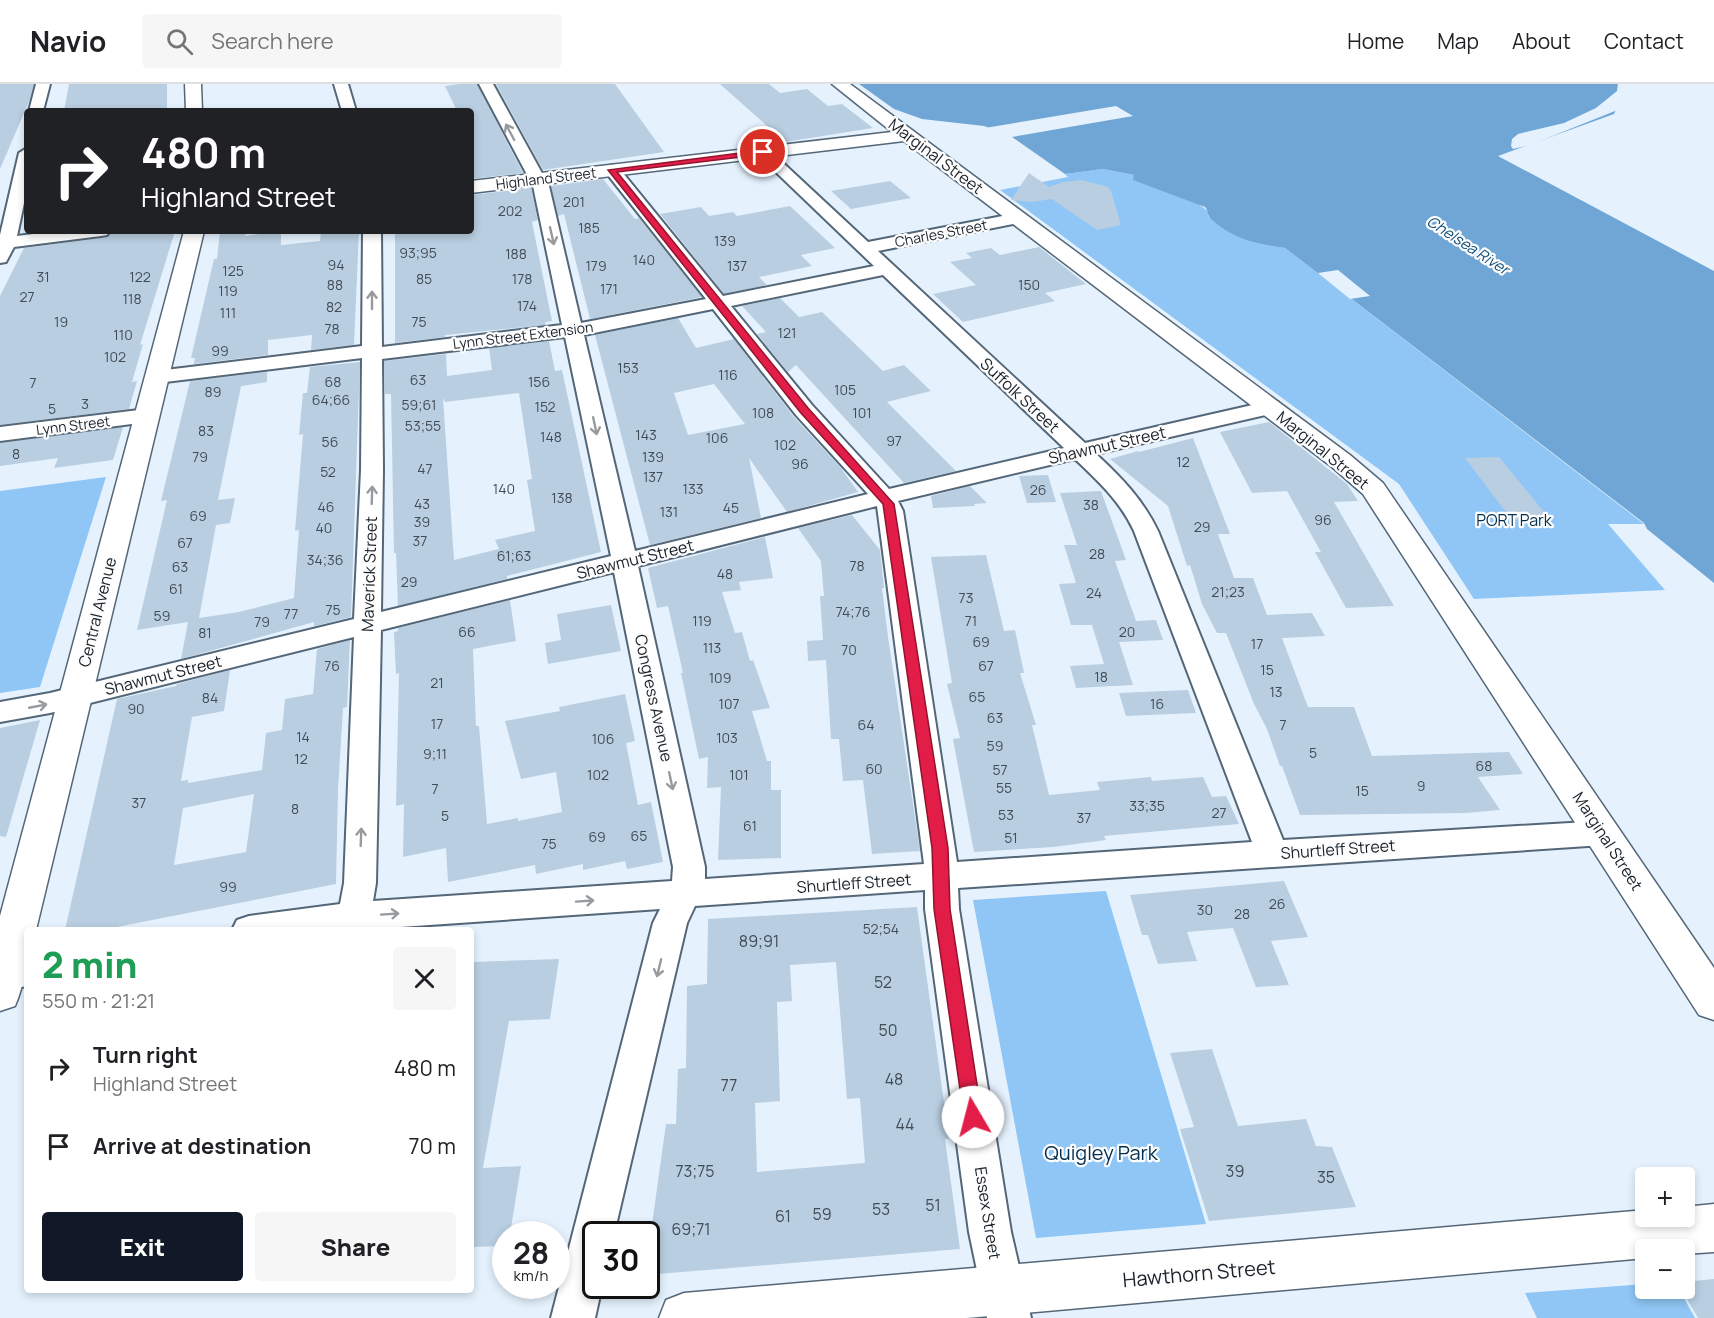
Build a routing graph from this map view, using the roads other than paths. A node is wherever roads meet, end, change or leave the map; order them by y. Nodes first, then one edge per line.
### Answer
1 (43, 84) edge
2 (193, 84) edge
3 (341, 84) edge
4 (486, 84) edge
5 (840, 84) edge
6 (37, 108) edge
7 (194, 108) edge
8 (348, 108) edge
9 (907, 135) junction
10 (763, 152) junction
11 (24, 164) edge
12 (612, 170) junction
13 (538, 179) junction
14 (474, 187) edge
15 (1018, 218) junction
16 (84, 234) edge
17 (193, 234) edge
18 (372, 234) edge
19 (2, 248) edge
20 (864, 248) junction
21 (887, 269) junction
22 (718, 303) junction
23 (573, 329) junction
24 (372, 352) junction
25 (157, 377) junction
26 (1270, 408) junction
27 (147, 416) junction
28 (0, 434) edge
29 (1080, 451) junction
30 (885, 497) junction
31 (625, 562) junction
32 (367, 624) junction
33 (76, 697) junction
34 (0, 712) edge
35 (1603, 833) junction
36 (1272, 853) junction
37 (942, 877) junction
38 (685, 894) junction
39 (354, 916) junction
40 (267, 927) edge
41 (8, 979) edge
42 (1714, 1002) edge
43 (1714, 1228) edge
44 (1006, 1304) edge
45 (573, 1318) edge
46 (684, 1318) edge

1 - 6 street
2 - 7 street
3 - 8 street
13 -> 4 street, Congress Avenue
5 - 9 street, Marginal Street
9 - 10 street, Highland Street
9 - 15 street, Marginal Street
10 - 12 street, Highland Street
10 - 20 street, Suffolk Street
11 - 19 street
12 - 13 street, Highland Street
12 - 22 street, Essex Street
13 - 14 street, Highland Street
13 -> 23 street, Congress Avenue
15 - 20 street, Charles Street
15 - 26 street, Marginal Street
16 - 19 street
17 - 25 street, Central Avenue
24 -> 18 street, Maverick Street
20 - 21 street, Suffolk Street
21 - 22 street, Lynn Street Extension
21 - 29 street, Suffolk Street
22 - 23 street, Lynn Street Extension
22 - 30 street, Essex Street
23 - 24 street, Lynn Street Extension
23 -> 31 street, Congress Avenue
24 - 25 street, Lynn Street Extension
32 -> 24 street, Maverick Street
25 - 27 street, Central Avenue
26 - 29 street, Shawmut Street
26 - 35 street, Marginal Street
27 - 28 street, Lynn Street
27 - 33 street, Central Avenue
29 - 30 street, Shawmut Street
29 - 36 street, Suffolk Street
30 - 31 street, Shawmut Street
30 - 37 street, Essex Street
31 - 32 street, Shawmut Street
31 -> 38 street, Congress Avenue
32 - 33 street, Shawmut Street
39 -> 32 street, Maverick Street
34 -> 33 street, Shawmut Street
33 - 41 street, Central Avenue
35 - 36 street, Shurtleff Street
35 - 42 street, Marginal Street
36 - 37 street, Shurtleff Street
37 - 38 street, Shurtleff Street
37 - 44 street, Essex Street
39 -> 38 street, Shurtleff Street
38 -> 45 street, Congress Avenue
39 - 40 street, Shurtleff Street
43 - 44 street, Hawthorn Street
44 - 46 street, Hawthorn Street

